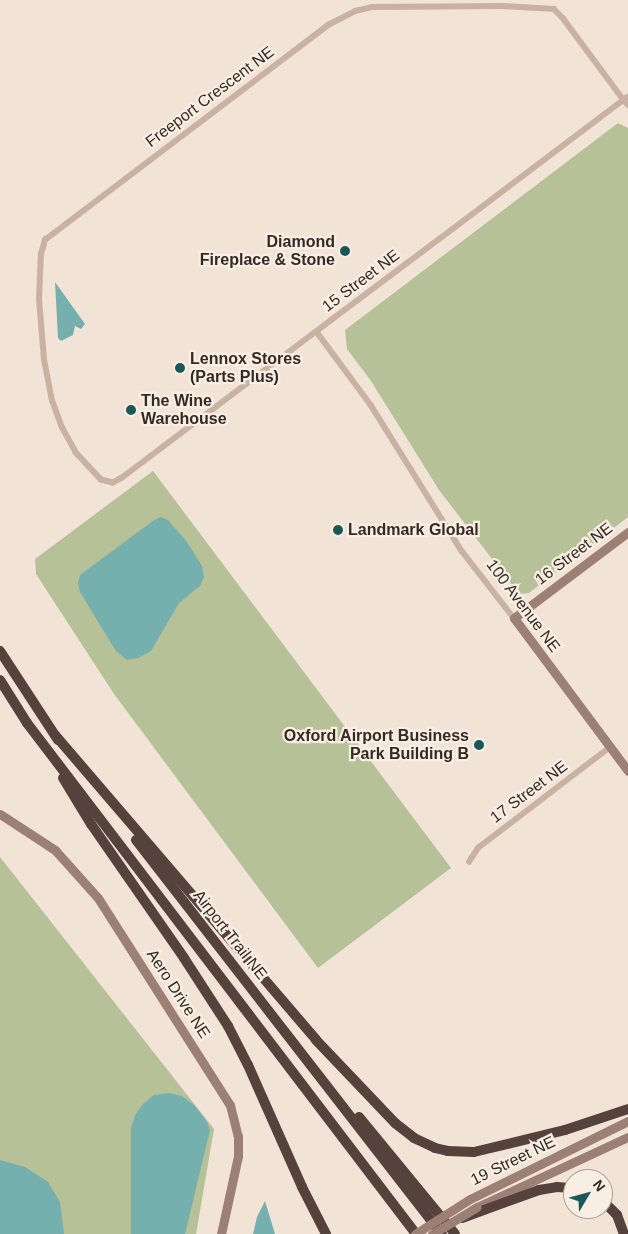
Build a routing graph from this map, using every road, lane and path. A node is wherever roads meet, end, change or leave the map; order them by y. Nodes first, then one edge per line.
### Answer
1 (627, 101) edge
2 (317, 332) junction
3 (108, 483) joint
4 (628, 532) edge
5 (514, 618) junction
6 (0, 651) edge
7 (0, 680) edge
8 (27, 723) junction
9 (55, 735) junction
10 (610, 747) junction
11 (628, 771) edge
12 (0, 814) edge
13 (469, 862) dead end
14 (321, 1076) junction
15 (628, 1109) edge
16 (628, 1121) edge
17 (628, 1137) edge
18 (563, 1187) edge
19 (479, 1209) junction
20 (613, 1212) edge
21 (450, 1222) joint
22 (326, 1232) edge
23 (222, 1234) edge
24 (415, 1234) edge
25 (432, 1234) edge
26 (442, 1234) edge
27 (455, 1234) edge
28 (624, 1234) edge

1 - 2 street, 15 Street NE
1 - 3 street, Freeport Crescent NE
2 - 3 street, 15 Street NE
2 - 5 street, 100 Avenue NE
4 - 5 street, 16 Street NE
5 - 10 street, 100 Avenue NE
6 - 9 highway, Airport Trail NE
7 - 8 highway, Airport Trail NE
8 - 22 highway
8 - 24 highway, Airport Trail NE
9 - 14 highway, Airport Trail NE
9 - 15 highway
10 - 11 street, 100 Avenue NE
10 - 13 street, 17 Street NE
12 - 23 street, Aero Drive NE
14 - 26 highway, Airport Trail NE
14 - 27 highway
16 - 24 street, 19 Street NE, bridge
17 - 19 street, 19 Street NE
18 - 19 highway
19 - 21 highway, bridge
20 - 28 highway
21 - 25 street, bridge

